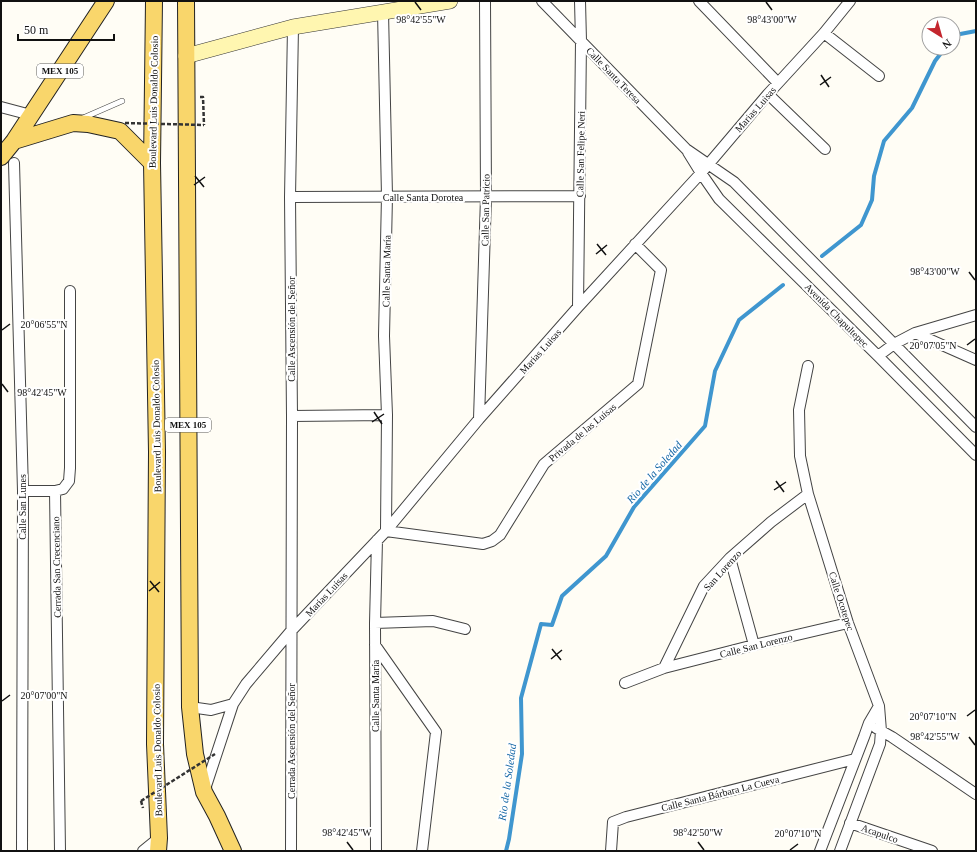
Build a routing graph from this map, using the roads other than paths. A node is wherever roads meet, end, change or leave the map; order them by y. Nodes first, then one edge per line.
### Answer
1 (106, 1) edge
2 (154, 1) edge
3 (186, 1) edge
4 (450, 1) edge
5 (486, 1) edge
6 (542, 1) edge
7 (580, 1) edge
8 (699, 1) edge
9 (850, 1) edge
10 (384, 12) junction
11 (293, 28) junction
12 (824, 33) junction
13 (581, 41) junction
14 (186, 56) junction
15 (879, 76) dead end
16 (778, 84) junction
17 (768, 94) junction
18 (122, 101) dead end
19 (1, 107) edge
20 (31, 115) junction
21 (73, 123) junction
22 (14, 141) junction
23 (686, 149) junction
24 (825, 149) dead end
25 (8, 160) edge
26 (152, 164) junction
27 (708, 164) junction
28 (701, 173) junction
29 (290, 196) junction
30 (387, 196) junction
31 (580, 196) junction
32 (486, 197) junction
33 (635, 244) junction
34 (70, 291) dead end
35 (578, 307) junction
36 (976, 315) edge
37 (915, 333) junction
38 (894, 344) junction
39 (878, 356) junction
40 (976, 360) edge
41 (808, 366) dead end
42 (387, 415) junction
43 (292, 416) junction
44 (478, 419) junction
45 (976, 427) edge
46 (976, 455) edge
47 (23, 491) junction
48 (55, 491) junction
49 (808, 494) junction
50 (386, 530) junction
51 (377, 540) junction
52 (730, 558) junction
53 (848, 622) junction
54 (375, 623) junction
55 (465, 629) dead end
56 (291, 631) junction
57 (375, 645) junction
58 (754, 645) junction
59 (664, 668) junction
60 (625, 683) dead end
61 (233, 704) junction
62 (879, 706) junction
63 (190, 707) junction
64 (869, 723) junction
65 (881, 731) junction
66 (855, 759) junction
67 (204, 792) junction
68 (976, 794) edge
69 (850, 823) junction
70 (158, 845) edge
71 (233, 848) edge
72 (22, 851) edge
73 (60, 851) edge
74 (143, 851) edge
75 (291, 851) edge
76 (376, 851) edge
77 (422, 851) edge
78 (611, 851) edge
79 (820, 851) edge
80 (840, 851) edge
81 (932, 851) edge

1 - 20 main road, MEX 105
2 - 26 main road, Boulevard Luis Donaldo Colosio / MEX 105
3 - 14 main road, MEX 105
4 - 10 street
5 - 32 street, Calle San Patricio
6 - 13 street, Calle Santa Teresa
7 - 13 street, Calle San Felipe Neri
8 - 16 street
9 - 12 street, Marias Luisas
10 - 11 street
10 - 30 street, Calle Santa María
11 - 14 street
11 - 29 street, Calle Ascensión del Señor
12 - 15 street
12 - 16 street, Marias Luisas
13 - 23 street, Calle Santa Teresa
13 - 31 street, Calle San Felipe Neri
14 - 63 main road, MEX 105
16 - 17 street, Marias Luisas
17 - 24 street
17 - 27 street, Marias Luisas
18 - 21 lane
19 - 20 street
20 - 22 main road, MEX 105
21 - 22 main road
21 - 26 main road
22 - 25 main road, MEX 105
23 - 27 street, Calle Santa Teresa
23 - 28 street, Calle Santa Teresa
25 - 47 street, Calle San Lunes
26 - 70 main road, Boulevard Luis Donaldo Colosio / MEX 105
27 - 28 street, Marias Luisas
27 - 38 street, Avenida Chapultepec
28 - 33 street, Marias Luisas
28 - 39 street, Avenida Chapultepec
29 - 30 street, Calle Santa Dorotea
29 - 43 street, Calle Ascensión del Señor
30 - 32 street, Calle Santa Dorotea
30 - 42 street, Calle Santa María
31 - 32 street, Calle Santa Dorotea
31 - 35 street, Calle San Felipe Neri
32 - 44 street, Calle San Patricio
33 - 35 street, Marias Luisas
33 - 50 street, Privada de las Luisas
34 - 48 street
35 - 44 street, Marias Luisas
36 - 37 street
37 - 38 street
37 - 40 street
38 - 39 street
38 - 45 street, Avenida Chapultepec
39 - 46 street, Avenida Chapultepec
41 - 49 street, Calle Ocotepec
42 - 43 street
42 - 50 street, Calle Santa María
43 - 56 street, Calle Ascensión del Señor
44 - 50 street, Marias Luisas
47 - 48 street
47 - 72 street, Calle San Lunes
48 - 73 street, Cerrada San Crecenciano
49 - 52 street, San Lorenzo
49 - 53 street, Calle Ocotepec
50 - 51 street, Marias Luisas
51 - 54 street, Calle Santa María
51 - 56 street, Marias Luisas
52 - 58 street
52 - 59 street, San Lorenzo
53 - 58 street, Calle San Lorenzo
53 - 62 street, Calle Ocotepec
54 - 55 street
54 - 57 street, Calle Santa María
56 - 61 street, Marias Luisas
56 - 75 street, Cerrada Ascensión del Señor
57 - 76 street, Calle Santa María
57 - 77 street
58 - 59 street, Calle San Lorenzo
59 - 60 street, Calle San Lorenzo
61 - 63 street
61 - 67 street, Marias Luisas
62 - 64 street
62 - 65 street, Calle Ocotepec
63 - 67 main road, MEX 105
64 - 65 street
64 - 66 street
65 - 68 street
65 - 69 street, Calle Ocotepec
66 - 78 street, Calle Santa Bárbara La Cueva
66 - 79 street
67 - 71 main road, MEX 105
69 - 80 street, Calle Ocotepec
69 - 81 street, Acapulco
70 - 74 street

